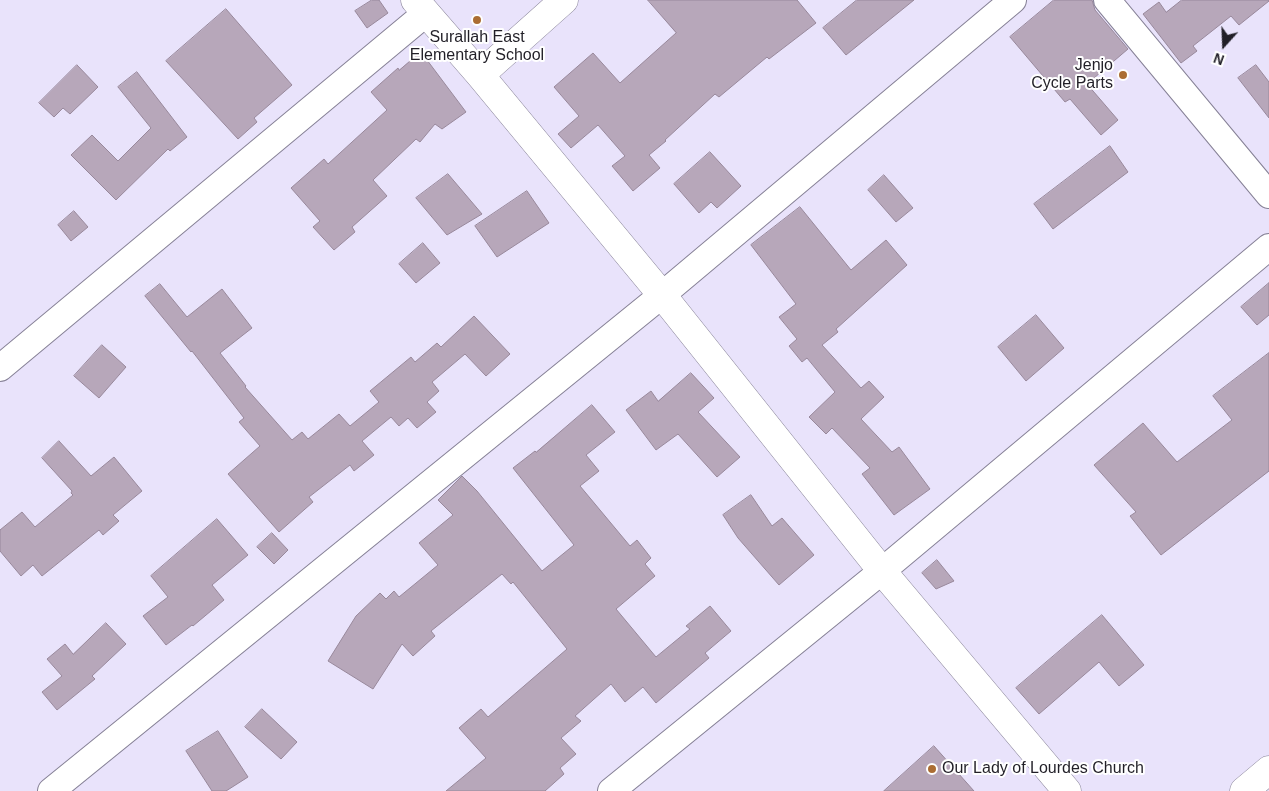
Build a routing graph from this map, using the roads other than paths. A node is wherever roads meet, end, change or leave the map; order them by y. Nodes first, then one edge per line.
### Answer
1 (564, 0) edge
2 (1013, 0) edge
3 (1107, 0) edge
4 (420, 7) edge
5 (480, 75) junction
6 (1269, 196) edge
7 (1269, 247) edge
8 (662, 295) junction
9 (0, 368) edge
10 (882, 570) junction
11 (1269, 770) edge
12 (51, 791) edge
13 (611, 791) edge
14 (1067, 791) edge
15 (1244, 791) edge

1 - 5 main road
2 - 8 street
3 - 6 street
4 - 5 main road
4 - 9 street
5 - 8 main road
7 - 10 street
8 - 10 main road
8 - 12 street
10 - 13 street
10 - 14 main road
11 - 15 main road

